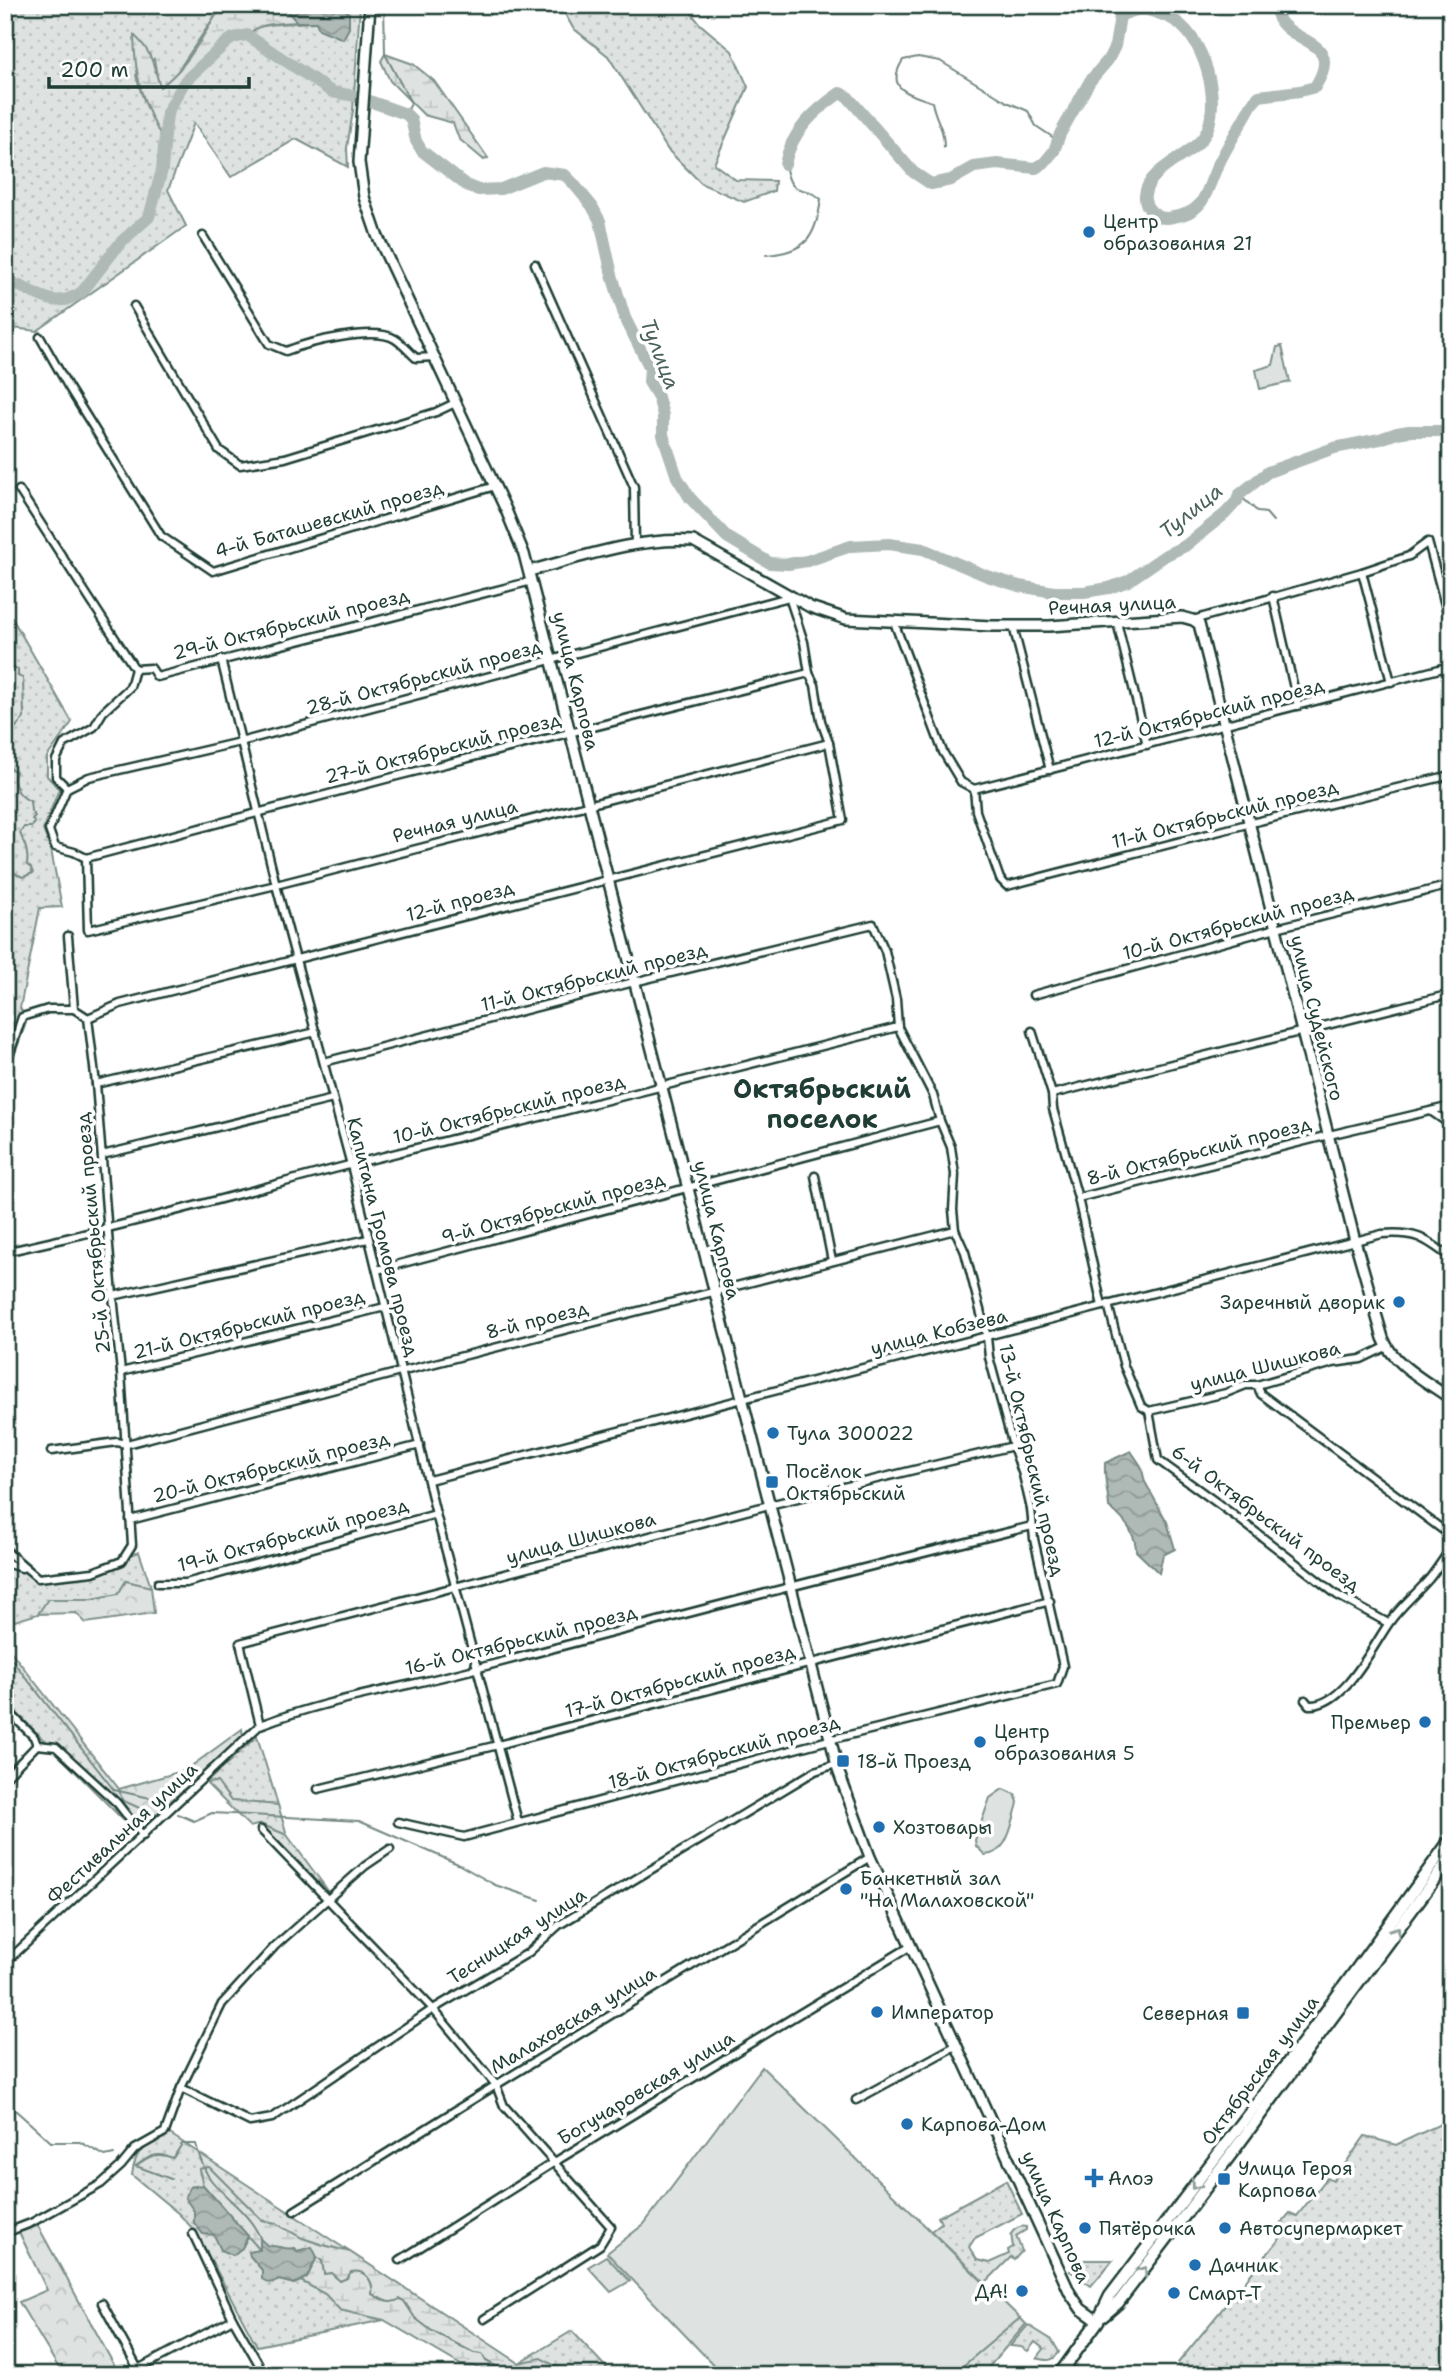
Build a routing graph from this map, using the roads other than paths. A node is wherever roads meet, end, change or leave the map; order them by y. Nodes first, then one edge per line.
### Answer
1 (370, 5) edge
2 (203, 236) dead end
3 (535, 264) dead end
4 (134, 306) dead end
5 (40, 337) dead end
6 (434, 357) junction
7 (456, 403) junction
8 (495, 486) junction
9 (19, 490) dead end
10 (635, 545) junction
11 (529, 571) junction
12 (1362, 572) junction
13 (532, 581) junction
14 (1273, 596) junction
15 (789, 597) junction
16 (1193, 620) junction
17 (894, 622) junction
18 (1117, 622) junction
19 (1013, 626) junction
20 (1451, 627) edge
21 (221, 659) junction
22 (552, 659) junction
23 (1451, 666) edge
24 (135, 669) junction
25 (810, 673) junction
26 (1391, 682) junction
27 (1298, 706) junction
28 (1226, 725) junction
29 (571, 732) junction
30 (240, 742) junction
31 (829, 743) junction
32 (1147, 745) junction
33 (1050, 770) junction
34 (1451, 775) edge
35 (67, 788) junction
36 (974, 789) junction
37 (589, 805) junction
38 (258, 813) junction
39 (1251, 823) junction
40 (86, 859) junction
41 (609, 878) junction
42 (1451, 881) edge
43 (276, 885) junction
44 (873, 924) joint
45 (1276, 928) junction
46 (68, 936) dead end
47 (296, 960) junction
48 (634, 982) junction
49 (1451, 994) edge
50 (1033, 995) dead end
51 (74, 1009) junction
52 (88, 1018) junction
53 (898, 1027) junction
54 (1303, 1030) junction
55 (1032, 1031) dead end
56 (316, 1032) junction
57 (324, 1062) junction
58 (5, 1068) edge
59 (96, 1084) junction
60 (662, 1088) junction
61 (1052, 1094) junction
62 (333, 1099) junction
63 (1451, 1106) edge
64 (1432, 1112) junction
65 (940, 1121) junction
66 (1451, 1125) edge
67 (1329, 1135) junction
68 (102, 1155) junction
69 (351, 1165) junction
70 (815, 1176) dead end
71 (688, 1189) junction
72 (1078, 1198) junction
73 (107, 1230) junction
74 (955, 1230) junction
75 (369, 1239) junction
76 (1355, 1241) junction
77 (5, 1252) edge
78 (1451, 1258) edge
79 (832, 1261) junction
80 (377, 1270) junction
81 (714, 1291) junction
82 (113, 1296) junction
83 (1105, 1305) junction
84 (385, 1307) junction
85 (987, 1337) junction
86 (1386, 1347) junction
87 (400, 1371) junction
88 (121, 1372) junction
89 (1257, 1385) junction
90 (742, 1399) junction
91 (1451, 1399) edge
92 (1149, 1411) junction
93 (127, 1444) junction
94 (421, 1445) junction
95 (1013, 1446) junction
96 (51, 1451) dead end
97 (429, 1480) junction
98 (769, 1505) junction
99 (436, 1514) junction
100 (130, 1520) junction
101 (1032, 1526) junction
102 (1451, 1536) edge
103 (1451, 1548) edge
104 (5, 1550) edge
105 (5, 1563) edge
106 (27, 1570) junction
107 (158, 1583) dead end
108 (789, 1585) junction
109 (456, 1588) junction
110 (1050, 1601) junction
111 (1388, 1623) junction
112 (809, 1663) junction
113 (478, 1669) junction
114 (1057, 1684) joint
115 (1305, 1700) dead end
116 (5, 1708) edge
117 (260, 1726) junction
118 (829, 1740) junction
119 (37, 1745) junction
120 (498, 1745) junction
121 (836, 1764) junction
122 (5, 1778) edge
123 (318, 1789) dead end
124 (398, 1822) dead end
125 (518, 1822) junction
126 (261, 1830) dead end
127 (142, 1836) junction
128 (1451, 1839) edge
129 (390, 1849) dead end
130 (870, 1857) junction
131 (1451, 1857) edge
132 (328, 1899) junction
133 (911, 1946) junction
134 (5, 1963) edge
135 (433, 2009) junction
136 (957, 2045) junction
137 (496, 2085) junction
138 (181, 2088) junction
139 (856, 2100) dead end
140 (553, 2163) junction
141 (294, 2211) dead end
142 (5, 2233) edge
143 (193, 2234) dead end
144 (400, 2260) dead end
145 (102, 2304) dead end
146 (233, 2319) junction
147 (484, 2319) dead end
148 (1098, 2321) junction
149 (138, 2369) junction
150 (128, 2375) edge
151 (265, 2375) edge
152 (1059, 2375) edge

1 - 6 main road, улица Карпова
2 - 6 street
3 - 10 street
4 - 7 street
5 - 8 street, 4-й Баташевский проезд
6 - 7 main road, улица Карпова
7 - 8 main road, улица Карпова
8 - 11 main road, улица Карпова
9 - 24 street
10 - 11 main road
10 - 15 main road
11 - 13 main road, улица Карпова
12 - 14 street, Речная улица
12 - 20 street, Речная улица
12 - 26 street
13 - 21 street, 29-й Октябрьский проезд
13 - 22 main road, улица Карпова
14 - 16 street, Речная улица
14 - 27 street
15 - 17 main road, Речная улица
15 - 22 street, 28-й Октябрьский проезд
15 - 25 street
16 - 18 main road, Речная улица
16 - 28 main road, улица Судейского
17 - 19 main road, Речная улица
17 - 36 street
18 - 19 main road, Речная улица
18 - 32 street
19 - 33 street
21 - 24 street, 29-й Октябрьский проезд
21 - 30 street, Капитана Громова проезд
22 - 29 main road, улица Карпова
22 - 30 street, 28-й Октябрьский проезд
23 - 26 street, 12-й Октябрьский проезд
24 - 35 street
25 - 29 street, 27-й Октябрьский проезд
25 - 31 street
26 - 27 street, 12-й Октябрьский проезд
27 - 28 street, 12-й Октябрьский проезд
28 - 32 street, 12-й Октябрьский проезд
28 - 39 main road, улица Судейского
29 - 37 main road, улица Карпова
29 - 38 street, 27-й Октябрьский проезд
30 - 35 street, 28-й Октябрьский проезд
30 - 38 street, Капитана Громова проезд
31 - 37 street, Речная улица
31 - 41 street, 12-й проезд
32 - 33 street, 12-й Октябрьский проезд
33 - 36 street, 12-й Октябрьский проезд
34 - 39 street, 11-й Октябрьский проезд
35 - 40 street
36 - 39 street, 11-й Октябрьский проезд
37 - 41 main road, улица Карпова
37 - 43 street, Речная улица
38 - 40 street, 27-й Октябрьский проезд
38 - 43 street, Капитана Громова проезд
39 - 45 main road, улица Судейского
40 - 43 street, Речная улица
41 - 47 street, 12-й проезд
41 - 48 main road, улица Карпова
42 - 45 street, 10-й Октябрьский проезд
43 - 47 street, Капитана Громова проезд
44 - 48 street, 11-й Октябрьский проезд
44 - 53 street, 13-й Октябрьский проезд
45 - 50 street, 10-й Октябрьский проезд
45 - 54 main road, улица Судейского
46 - 51 street
47 - 52 street, 12-й проезд
47 - 56 street, Капитана Громова проезд
48 - 57 street, 11-й Октябрьский проезд
48 - 60 main road, улица Карпова
49 - 54 street
51 - 52 street
51 - 58 street
52 - 59 street, 25-й Октябрьский проезд
53 - 60 street, 10-й Октябрьский проезд
53 - 65 street, 13-й Октябрьский проезд
54 - 61 street
54 - 67 main road, улица Судейского
55 - 61 street, 6-й Октябрьский проезд
56 - 57 street, Капитана Громова проезд
56 - 59 street
57 - 62 street, Капитана Громова проезд
59 - 68 street, 25-й Октябрьский проезд
60 - 69 street, 10-й Октябрьский проезд
60 - 71 main road, улица Карпова
61 - 72 street, 6-й Октябрьский проезд
62 - 68 street
62 - 69 street, Капитана Громова проезд
63 - 64 street, 8-й Октябрьский проезд
64 - 66 street
64 - 67 street, 8-й Октябрьский проезд
65 - 71 street, 9-й Октябрьский проезд
65 - 74 street, 13-й Октябрьский проезд
67 - 72 street, 8-й Октябрьский проезд
67 - 76 main road, улица Судейского
68 - 73 street, 25-й Октябрьский проезд
69 - 73 street, 10-й Октябрьский проезд
69 - 75 street, Капитана Громова проезд
70 - 79 street
71 - 80 street, 9-й Октябрьский проезд
71 - 81 main road, улица Карпова
72 - 83 street, 6-й Октябрьский проезд
73 - 77 street, 10-й Октябрьский проезд
73 - 82 street, 25-й Октябрьский проезд
74 - 79 street, 8-й проезд
74 - 85 street, 13-й Октябрьский проезд
75 - 80 street, Капитана Громова проезд
75 - 82 street
76 - 78 street, улица Кобзева
76 - 83 street, улица Кобзева
76 - 86 main road, улица Судейского
79 - 81 street, 8-й проезд
80 - 84 street, Капитана Громова проезд
81 - 87 street, 8-й проезд
81 - 90 main road, улица Карпова
82 - 88 street, 25-й Октябрьский проезд
83 - 85 street, улица Кобзева
83 - 92 street, 6-й Октябрьский проезд
84 - 87 street, Капитана Громова проезд
84 - 88 street, 21-й Октябрьский проезд
85 - 90 street, улица Кобзева
85 - 95 street, 13-й Октябрьский проезд
86 - 89 street, улица Шишкова
86 - 91 main road
87 - 93 street, 8-й проезд
87 - 94 street, Капитана Громова проезд
88 - 93 street, 25-й Октябрьский проезд
89 - 92 street, улица Шишкова
89 - 102 street
90 - 97 street, улица Кобзева
90 - 98 main road, улица Карпова
92 - 111 street, 6-й Октябрьский проезд
93 - 96 street
93 - 100 street, 25-й Октябрьский проезд
94 - 97 street, Капитана Громова проезд
94 - 100 street, 20-й Октябрьский проезд
95 - 98 street, улица Шишкова
95 - 101 street, 13-й Октябрьский проезд
97 - 99 street, Капитана Громова проезд
98 - 108 main road, улица Карпова
98 - 109 street, улица Шишкова
99 - 107 street, 19-й Октябрьский проезд
99 - 109 street, Капитана Громова проезд
100 - 106 street, 25-й Октябрьский проезд
101 - 108 street, 16-й Октябрьский проезд
101 - 110 street, 13-й Октябрьский проезд
103 - 111 street
104 - 106 street
105 - 106 street
108 - 112 main road, улица Карпова
108 - 113 street, 16-й Октябрьский проезд
109 - 113 street, Капитана Громова проезд
109 - 117 street, улица Шишкова
110 - 112 street, 17-й Октябрьский проезд
110 - 114 street, 13-й Октябрьский проезд
111 - 115 street
112 - 118 main road, улица Карпова
112 - 120 street, 17-й Октябрьский проезд
113 - 117 street, 16-й Октябрьский проезд
113 - 120 street, Капитана Громова проезд
114 - 118 street, 18-й Октябрьский проезд
116 - 119 street
117 - 127 street, Фестивальная улица
118 - 121 main road, улица Карпова
118 - 125 street, 18-й Октябрьский проезд
119 - 122 street
119 - 127 street
120 - 123 street, 17-й Октябрьский проезд
120 - 125 street, Капитана Громова проезд
121 - 130 main road, улица Карпова
121 - 135 street, Тесницкая улица
124 - 125 street, 18-й Октябрьский проезд
126 - 132 street
127 - 134 street, Фестивальная улица
128 -> 148 main road, Октябрьская улица
129 - 132 street
130 - 133 main road, улица Карпова
130 - 137 street, Малаховская улица
148 -> 131 main road, Октябрьская улица
132 - 135 street
132 - 138 street
133 - 136 main road, улица Карпова
133 - 140 street, Богучаровская улица
135 - 137 street
135 - 138 street, Тесницкая улица
136 - 139 street
136 - 148 main road, улица Карпова
137 - 140 street
137 - 141 street, Малаховская улица
138 - 142 street
140 - 144 street, Богучаровская улица
140 - 147 street
143 - 146 street
145 - 149 street
146 - 149 street
146 - 151 street
148 - 152 main road, Октябрьская улица
149 - 150 street

